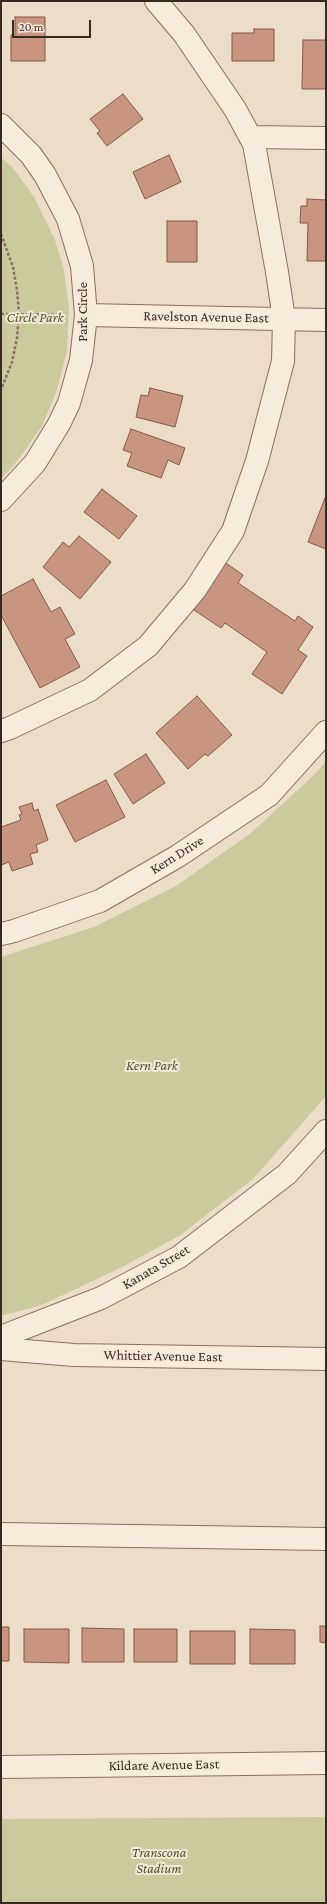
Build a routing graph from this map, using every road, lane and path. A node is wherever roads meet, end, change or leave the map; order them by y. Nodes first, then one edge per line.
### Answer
1 (156, 1) edge
2 (1, 125) edge
3 (250, 137) junction
4 (326, 138) edge
5 (1, 234) edge
6 (1, 314) edge
7 (19, 314) junction
8 (86, 315) junction
9 (284, 319) junction
10 (326, 320) edge
11 (1, 390) edge
12 (1, 500) edge
13 (1, 731) edge
14 (326, 732) edge
15 (1, 934) edge
16 (326, 1130) edge
17 (1, 1337) edge
18 (1, 1349) edge
19 (326, 1359) edge
20 (1, 1534) edge
21 (326, 1540) edge
22 (326, 1762) edge
23 (1, 1767) edge

1 - 3 street
2 - 8 street, Park Circle
3 - 4 street
3 - 9 street
5 - 7 path
6 - 7 path
7 - 8 path
7 - 11 path
8 - 9 street, Ravelston Avenue East
8 - 12 street, Park Circle
9 - 10 street, Ravelston Avenue East
9 - 13 street
14 - 15 street, Kern Drive
16 - 17 street, Kanata Street
18 - 19 street, Whittier Avenue East
20 - 21 street
22 - 23 street, Kildare Avenue East

